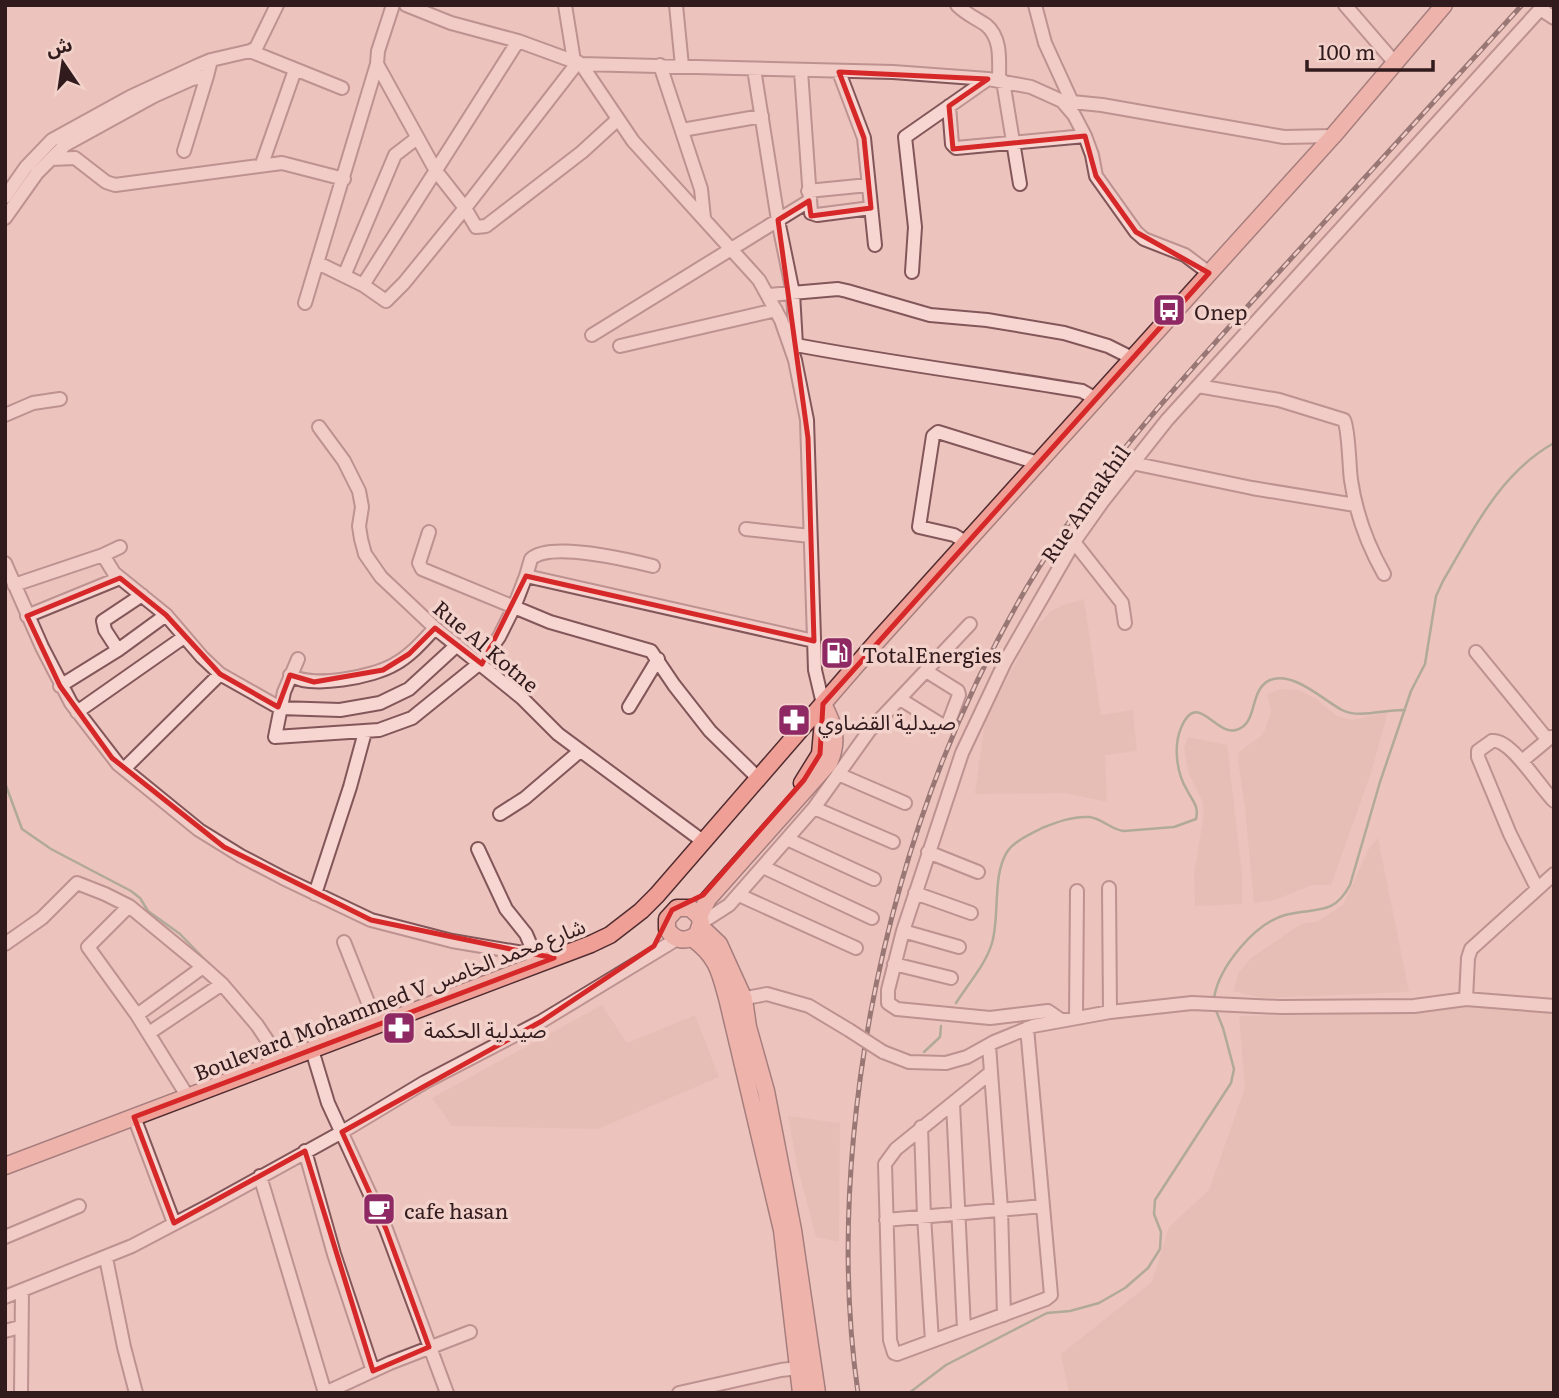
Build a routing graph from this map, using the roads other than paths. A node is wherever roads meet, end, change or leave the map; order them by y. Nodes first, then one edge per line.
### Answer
1 (277, 5) edge
2 (393, 5) edge
3 (406, 5) edge
4 (565, 5) edge
5 (676, 5) edge
6 (957, 5) edge
7 (1035, 5) edge
8 (1345, 5) edge
9 (1444, 5) edge
10 (1542, 7) edge
11 (1554, 18) edge
12 (518, 41) junction
13 (250, 51) junction
14 (211, 60) junction
15 (577, 62) junction
16 (1395, 63) junction
17 (377, 64) junction
18 (660, 65) junction
19 (682, 66) junction
20 (754, 69) junction
21 (295, 70) junction
22 (801, 71) junction
23 (839, 72) junction
24 (207, 76) junction
25 (997, 80) junction
26 (342, 88) dead end
27 (1067, 101) junction
28 (949, 106) junction
29 (762, 116) junction
30 (617, 120) junction
31 (681, 130) junction
32 (1085, 136) junction
33 (1333, 136) junction
34 (417, 138) junction
35 (1013, 143) junction
36 (184, 150) dead end
37 (51, 159) junction
38 (262, 164) junction
39 (436, 171) junction
40 (344, 179) junction
41 (1020, 184) dead end
42 (868, 185) junction
43 (809, 196) junction
44 (5, 197) edge
45 (465, 208) junction
46 (871, 208) junction
47 (5, 218) edge
48 (704, 218) junction
49 (778, 220) junction
50 (875, 245) dead end
51 (732, 248) junction
52 (318, 263) junction
53 (912, 272) dead end
54 (1209, 272) junction
55 (344, 276) junction
56 (363, 285) junction
57 (793, 293) junction
58 (769, 295) junction
59 (305, 303) dead end
60 (776, 310) junction
61 (592, 335) dead end
62 (620, 346) dead end
63 (794, 347) junction
64 (1132, 358) junction
65 (1198, 386) junction
66 (60, 399) dead end
67 (1096, 399) junction
68 (5, 415) edge
69 (319, 427) dead end
70 (1038, 463) junction
71 (1132, 463) junction
72 (1355, 505) junction
73 (746, 529) dead end
74 (429, 532) dead end
75 (810, 536) junction
76 (1074, 542) junction
77 (967, 543) junction
78 (120, 547) dead end
79 (103, 555) junction
80 (5, 563) edge
81 (653, 566) dead end
82 (1384, 574) dead end
83 (526, 576) junction
84 (120, 578) junction
85 (14, 584) junction
86 (142, 595) junction
87 (514, 607) junction
88 (166, 615) junction
89 (27, 616) junction
90 (1125, 623) dead end
91 (970, 624) dead end
92 (435, 628) junction
93 (184, 637) junction
94 (814, 641) junction
95 (457, 645) junction
96 (118, 650) junction
97 (1476, 652) dead end
98 (298, 659) dead end
99 (658, 659) junction
100 (480, 663) junction
101 (926, 671) junction
102 (220, 674) junction
103 (290, 675) junction
104 (60, 686) junction
105 (900, 699) junction
106 (824, 704) junction
107 (629, 707) dead end
108 (280, 708) junction
109 (78, 712) junction
110 (365, 732) junction
111 (1550, 737) edge
112 (580, 751) junction
113 (1522, 761) junction
114 (124, 769) junction
115 (838, 774) junction
116 (758, 778) junction
117 (1554, 801) edge
118 (905, 803) dead end
119 (814, 808) junction
120 (500, 814) dead end
121 (787, 839) junction
122 (704, 842) junction
123 (893, 842) dead end
124 (478, 849) dead end
125 (928, 852) junction
126 (763, 867) junction
127 (978, 872) dead end
128 (1554, 874) edge
129 (874, 879) dead end
130 (1109, 888) dead end
131 (1537, 888) junction
132 (1077, 891) dead end
133 (915, 893) junction
134 (315, 894) junction
135 (739, 895) junction
136 (130, 906) junction
137 (971, 913) dead end
138 (872, 918) dead end
139 (689, 925) junction
140 (903, 931) junction
141 (344, 942) dead end
142 (5, 944) edge
143 (959, 947) dead end
144 (856, 948) dead end
145 (564, 954) junction
146 (536, 955) junction
147 (894, 964) junction
148 (203, 967) junction
149 (951, 978) dead end
150 (222, 984) junction
151 (1465, 999) junction
152 (736, 1000) junction
153 (1554, 1006) edge
154 (1110, 1012) junction
155 (137, 1015) junction
156 (1076, 1017) junction
157 (1061, 1020) junction
158 (377, 1025) junction
159 (1027, 1028) junction
160 (149, 1033) junction
161 (989, 1045) junction
162 (312, 1050) junction
163 (281, 1061) junction
164 (990, 1073) junction
165 (188, 1097) junction
166 (953, 1104) junction
167 (134, 1117) junction
168 (921, 1127) junction
169 (342, 1132) junction
170 (305, 1151) junction
171 (6, 1163) edge
172 (260, 1177) junction
173 (79, 1206) dead end
174 (1043, 1206) junction
175 (1001, 1209) junction
176 (960, 1213) junction
177 (923, 1216) junction
178 (887, 1220) junction
179 (174, 1223) junction
180 (5, 1237) edge
181 (106, 1258) junction
182 (22, 1291) junction
183 (5, 1297) edge
184 (1004, 1315) junction
185 (20, 1327) junction
186 (964, 1329) junction
187 (5, 1331) edge
188 (470, 1332) dead end
189 (932, 1341) junction
190 (429, 1347) junction
191 (799, 1368) junction
192 (373, 1371) junction
193 (803, 1392) edge
194 (21, 1393) edge
195 (136, 1393) edge
196 (325, 1393) edge
197 (447, 1393) edge
198 (679, 1393) edge

1 - 13 street
2 - 17 street
3 - 12 street
4 - 15 street
5 - 19 street
6 - 25 street
7 - 27 street
8 - 16 street
9 - 16 main road, Boulevard Mohammed V شارع محمد الخامس
10 - 11 street
10 - 65 street, Rue Annakhil
12 - 15 street
12 - 39 street
13 - 14 street
13 - 21 street
14 - 24 street
14 - 44 street
15 - 18 street
15 - 30 street
15 - 45 street
16 - 33 main road, Boulevard Mohammed V شارع محمد الخامس
17 - 34 street
17 - 40 street
18 - 19 street
18 - 31 street
19 - 20 street
20 - 22 street
20 - 29 street
21 - 26 street
21 - 38 street
22 - 23 street
22 - 43 street
23 - 25 street
23 - 42 street
24 - 36 street
24 - 37 street
25 - 27 street
25 - 28 street
25 - 35 street
27 - 32 street
27 - 33 street
28 - 35 street
28 - 53 street
29 - 31 street
29 - 49 street
30 - 45 street
30 - 48 street
31 - 48 street
32 - 35 street
32 - 54 street
33 - 54 main road, Boulevard Mohammed V شارع محمد الخامس
34 - 39 street
34 - 55 street
35 - 41 street
37 - 38 street
37 - 47 street
38 - 40 street
39 - 45 street
39 - 56 street
40 - 52 street
42 - 43 street
42 - 46 street
43 - 46 street
43 - 49 street
45 - 56 street
46 - 50 street
48 - 51 street
49 - 51 street
49 - 57 street
51 - 58 street
51 - 61 street
52 - 55 street
52 - 59 street
54 - 64 main road, Boulevard Mohammed V شارع محمد الخامس
55 - 56 street
57 - 58 street
57 - 63 street
57 - 64 street
58 - 60 street
60 - 62 street
60 - 63 street
63 - 67 street
63 - 75 street
64 - 67 main road, Boulevard Mohammed V شارع محمد الخامس
65 - 71 street, Rue Annakhil
65 - 72 street
66 - 68 street
67 - 70 main road, Boulevard Mohammed V شارع محمد الخامس
69 - 92 street, Rue Al Kotne
70 - 77 main road, Boulevard Mohammed V شارع محمد الخامس
70 - 77 street
71 - 72 street
71 - 76 street, Rue Annakhil
72 - 82 street
73 - 75 street
74 - 87 street
75 - 94 street
76 - 90 street
76 - 125 street, Rue Annakhil
77 - 106 main road, Boulevard Mohammed V شارع محمد الخامس
78 - 79 street
79 - 84 street
79 - 85 street
80 - 85 street
81 - 83 street
83 - 87 street
83 - 94 street
84 - 86 street
84 - 89 street
85 - 89 street
86 - 88 street
86 - 96 street
87 - 99 street
87 - 100 street
88 - 93 street
88 - 96 street
89 - 104 street
91 - 101 street
92 - 95 street, Rue Al Kotne
92 - 103 street
93 - 102 street
93 - 109 street
94 - 106 street
95 - 100 street, Rue Al Kotne
95 - 108 street
96 - 104 street
97 - 111 street
98 - 103 street
99 - 107 street
99 - 116 street
100 - 110 street
100 - 112 street, Rue Al Kotne
101 - 105 street
101 - 105 street
102 - 108 street
102 - 114 street
103 - 108 street
104 - 109 street
105 - 115 street
106 - 116 main road, Boulevard Mohammed V شارع محمد الخامس
106 - 139 main road
108 - 110 street
109 - 114 street
110 - 134 street
111 - 113 street
112 - 120 street
112 - 122 street, Rue Al Kotne
113 - 117 street
113 - 131 street
114 - 134 street
115 - 118 street
115 - 119 street
116 - 122 main road, Boulevard Mohammed V شارع محمد الخامس
119 - 121 street
119 - 123 street
121 - 126 street
121 - 129 street
122 - 145 main road, Boulevard Mohammed V شارع محمد الخامس
124 - 146 street
125 - 127 street
125 - 133 street, Rue Annakhil
126 - 135 street
126 - 138 street
128 - 131 street
130 - 154 street
131 - 151 street
132 - 156 street
133 - 137 street
133 - 140 street, Rue Annakhil
134 - 146 street
135 - 139 street
135 - 144 street
136 - 142 street
136 - 148 street
136 - 155 street
139 - 152 main road
139 - 169 street
140 - 143 street
140 - 147 street, Rue Annakhil
141 - 158 street
145 - 146 street
145 - 158 main road, Boulevard Mohammed V شارع محمد الخامس
147 - 149 street
147 - 157 street, Rue Annakhil
148 - 150 street
148 - 155 street
150 - 160 street
150 - 163 street
151 - 153 street
151 - 154 street
152 - 161 street, bridge
152 - 191 main road
152 - 193 main road
154 - 156 street
155 - 160 street
156 - 157 street
157 - 159 street
158 - 162 main road, Boulevard Mohammed V شارع محمد الخامس
159 - 161 street
159 - 174 street
160 - 165 street
161 - 164 street
162 - 163 main road, Boulevard Mohammed V شارع محمد الخامس
162 - 169 street
163 - 165 main road, Boulevard Mohammed V شارع محمد الخامس
164 - 166 street
164 - 175 street
165 - 167 main road, Boulevard Mohammed V شارع محمد الخامس
166 - 168 street
166 - 176 street
167 - 171 main road, Boulevard Mohammed V شارع محمد الخامس
167 - 179 street
168 - 177 street
168 - 178 street
169 - 170 street
169 - 190 street
170 - 172 street
170 - 192 street
172 - 179 street
172 - 196 street
173 - 180 street
174 - 175 street
174 - 184 street
175 - 176 street
175 - 184 street
176 - 177 street
176 - 186 street
177 - 178 street
177 - 189 street
178 - 189 street
179 - 181 street
181 - 182 street
181 - 195 street
182 - 183 street
182 - 185 street
184 - 186 street
185 - 187 street
185 - 194 street
186 - 189 street
188 - 190 street
190 - 192 street
190 - 197 street
191 - 193 main road
191 - 198 street
192 - 196 street

